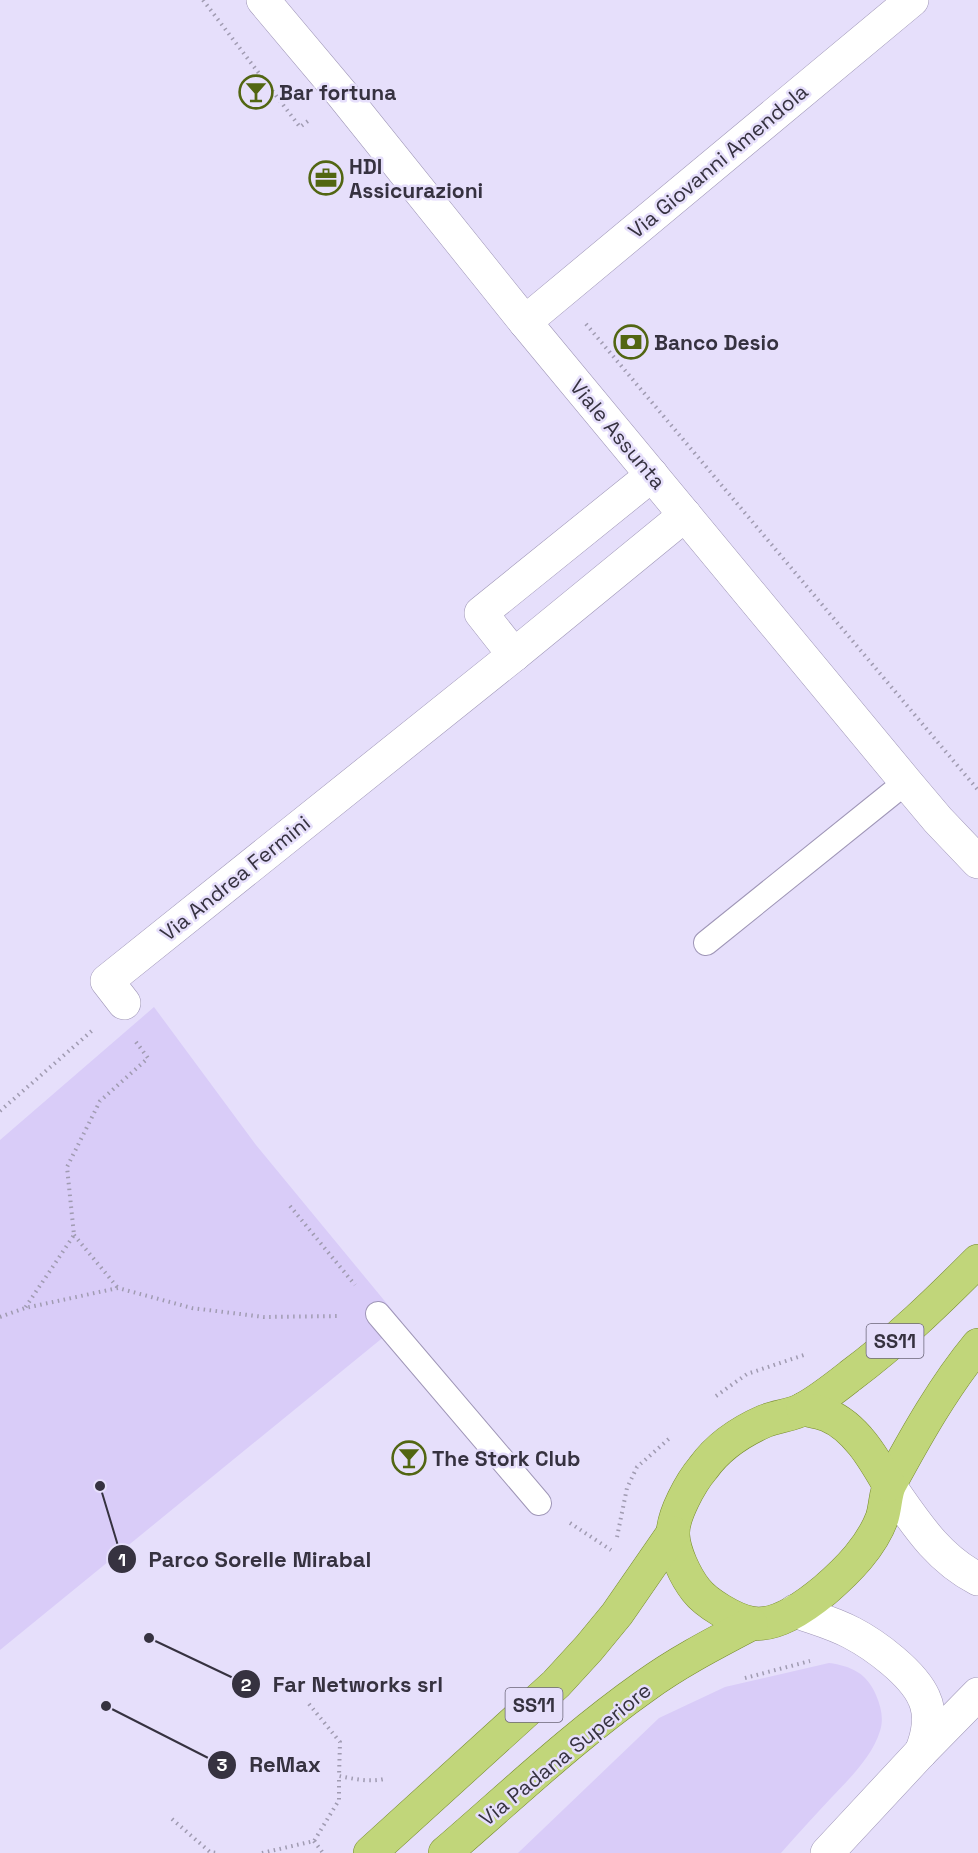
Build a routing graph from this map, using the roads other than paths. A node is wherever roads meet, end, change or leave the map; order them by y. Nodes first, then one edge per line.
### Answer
1 (263, 0) edge
2 (912, 0) edge
3 (525, 322) junction
4 (652, 475) junction
5 (686, 516) junction
6 (514, 655) junction
7 (906, 783) junction
8 (978, 862) edge
9 (706, 943) dead end
10 (119, 1008) road end
11 (978, 1262) edge
12 (378, 1314) road end
13 (978, 1345) edge
14 (803, 1410) junction
15 (889, 1485) junction
16 (539, 1503) road end
17 (673, 1533) junction
18 (978, 1579) edge
19 (795, 1611) junction
20 (751, 1624) junction
21 (978, 1694) edge
22 (921, 1752) junction
23 (370, 1853) edge
24 (444, 1853) edge
25 (827, 1853) edge

1 - 3 street, Viale Assunta
2 - 3 street, Via Giovanni Amendola
3 - 4 street, Viale Assunta
4 - 5 street, Viale Assunta
4 - 6 street
5 - 6 street, Via Andrea Fermini
5 - 7 street, Viale Assunta
6 - 10 street, Via Andrea Fermini
7 - 8 street, Viale Assunta
7 - 9 lane
11 - 14 main road, SS11
12 - 16 lane
13 - 15 main road, SS11
14 - 15 main road
14 - 17 main road, SS11
15 - 18 street
15 - 19 main road, SS11
17 - 20 main road
17 - 23 main road, SS11
19 - 20 main road, SS11
19 - 22 street
20 - 24 main road, Via Padana Superiore / SS11
21 - 22 street
22 - 25 street

